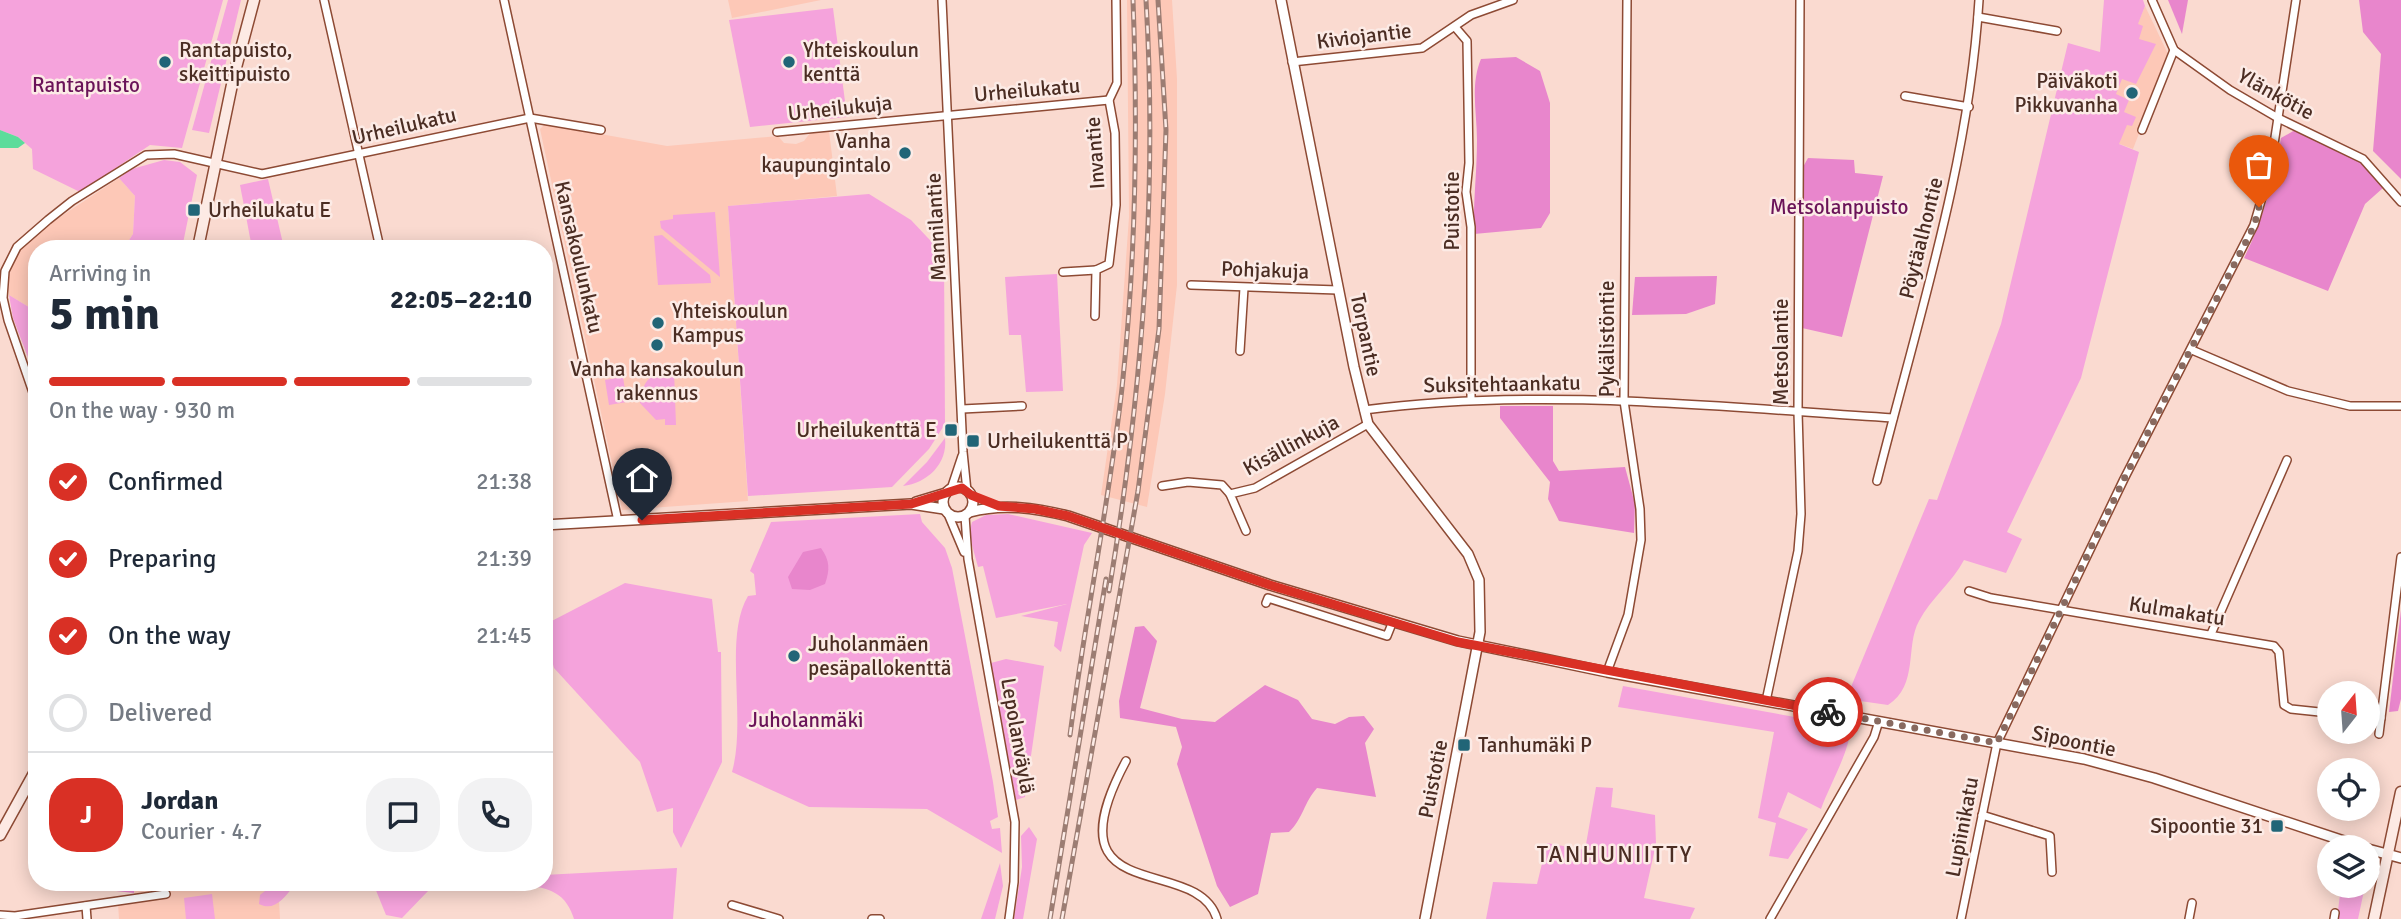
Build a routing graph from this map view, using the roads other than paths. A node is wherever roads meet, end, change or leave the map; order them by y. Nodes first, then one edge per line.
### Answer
1 (254, 0) edge
2 (324, 0) edge
3 (504, 0) edge
4 (942, 0) edge
5 (1116, 0) edge
6 (1281, 0) edge
7 (1513, 0) edge
8 (1627, 0) edge
9 (1800, 0) edge
10 (1979, 0) edge
11 (2152, 0) edge
12 (2296, 0) edge
13 (1978, 16) junction
14 (1455, 27) junction
15 (2057, 31) dead end
16 (2174, 50) junction
17 (1292, 62) junction
18 (1905, 96) dead end
19 (1109, 100) junction
20 (1969, 107) junction
21 (949, 114) junction
22 (530, 118) junction
23 (2278, 118) junction
24 (601, 130) dead end
25 (2143, 130) dead end
26 (777, 132) dead end
27 (358, 155) junction
28 (215, 164) junction
29 (2401, 202) edge
30 (200, 240) edge
31 (378, 240) edge
32 (1096, 270) junction
33 (1063, 272) dead end
34 (1191, 285) dead end
35 (1244, 288) junction
36 (1338, 290) junction
37 (1, 299) edge
38 (1096, 316) dead end
39 (2192, 350) junction
40 (1240, 351) dead end
41 (28, 378) edge
42 (1471, 400) junction
43 (1624, 401) junction
44 (1022, 406) dead end
45 (2401, 406) edge
46 (962, 409) junction
47 (1364, 410) junction
48 (1798, 412) junction
49 (1893, 418) junction
50 (1368, 424) junction
51 (963, 452) junction
52 (2287, 460) dead end
53 (1877, 481) dead end
54 (1161, 486) dead end
55 (948, 491) junction
56 (969, 493) junction
57 (1230, 494) junction
58 (911, 504) junction
59 (999, 506) junction
60 (946, 512) junction
61 (967, 514) junction
62 (618, 521) junction
63 (553, 524) edge
64 (1246, 531) dead end
65 (2401, 557) edge
66 (968, 559) junction
67 (1969, 591) dead end
68 (1266, 603) dead end
69 (2061, 610) junction
70 (1392, 621) junction
71 (2211, 634) junction
72 (1477, 646) junction
73 (1607, 672) junction
74 (1766, 701) junction
75 (2317, 712) edge
76 (2381, 718) joint
77 (1879, 721) junction
78 (2380, 726) edge
79 (1997, 743) junction
80 (1126, 761) dead end
81 (28, 784) edge
82 (2401, 792) edge
83 (1982, 815) junction
84 (0, 835) edge
85 (2326, 835) edge
86 (2380, 852) edge
87 (2389, 855) junction
88 (2401, 858) edge
89 (2052, 872) dead end
90 (166, 894) dead end
91 (2192, 903) dead end
92 (732, 905) dead end
93 (86, 906) junction
94 (0, 915) edge
95 (87, 919) edge
96 (779, 919) edge
97 (872, 919) edge
98 (880, 919) edge
99 (1009, 919) edge
100 (1217, 919) edge
101 (1425, 919) edge
102 (1770, 919) edge
103 (1961, 919) edge
104 (2189, 919) edge
105 (2374, 919) edge

1 - 28 main road
2 - 27 street
3 - 22 street, Kansakoulunkatu
4 - 21 street, Mannilantie
5 - 19 street, Invantie
6 - 17 street, Torpantie
7 - 14 street, Kiviojantie
8 - 43 street, Pykälistöntie
9 - 48 street, Metsolantie
10 - 13 street, Pöytäalhontie
11 - 16 street
12 - 23 street, Lupiinikatu
13 - 15 street
13 - 20 street, Pöytäalhontie
14 - 17 street, Kiviojantie
14 - 42 street, Puistotie
16 - 23 street, Ylänkötie
16 - 25 street
17 - 36 street, Torpantie
18 - 20 street
19 - 21 street, Urheilukatu
19 - 32 street, Invantie
20 - 49 street, Pöytäalhontie
21 - 26 street, Urheilukuja
21 - 46 street, Mannilantie
22 - 24 street, Urheilukatu
22 - 27 street, Urheilukatu
22 - 62 street, Kansakoulunkatu
23 - 29 street, Ylänkötie
23 - 39 street, Lupiinikatu
27 - 28 street, Urheilukatu
27 - 31 street
28 - 30 main road
28 - 37 street, Urheilukatu
32 - 33 street
32 - 38 street
34 - 35 street, Pohjakuja
35 - 36 street, Pohjakuja
35 - 40 street
36 - 47 street, Torpantie
37 - 41 street
39 - 45 street
39 - 69 street, Lupiinikatu
42 - 43 street, Suksitehtaankatu
42 - 47 street, Suksitehtaankatu
43 - 48 street, Suksitehtaankatu
43 - 73 street, Pykälistöntie
44 - 46 street
46 - 51 street, Mannilantie
47 - 50 street, Torpantie
48 - 49 street, Suksitehtaankatu
48 - 74 street, Metsolantie
49 - 53 street, Pöytäalhontie
50 - 57 street, Kisällinkuja
50 - 72 street, Torpantie
51 - 55 street, Mannilantie
51 - 56 street, Mannilantie
52 - 71 street
54 - 57 street, Kisällinkuja
55 - 56 street, Sipoontie
55 - 58 street
55 - 60 street
56 - 59 street, Sipoontie
56 - 61 street
57 - 64 street, Kisällinkuja
58 - 60 street
58 - 62 street
59 - 61 street, Sipoontie
59 - 70 street, Sipoontie
60 - 61 street, Sipoontie
60 - 66 street, Lepolanväylä
61 - 66 street, Lepolanväylä
62 - 63 street
65 - 76 street
66 - 99 street, Lepolanväylä
67 - 69 street, Kulmakatu
68 - 70 street
69 - 71 street, Kulmakatu
69 - 79 street, Lupiinikatu
70 - 72 street, Sipoontie
71 - 75 street, Kulmakatu
72 - 73 street, Sipoontie
72 - 101 street, Puistotie
73 - 74 street, Sipoontie
74 - 77 street, Sipoontie
76 - 78 street
77 - 79 street, Sipoontie
77 - 102 street
79 - 83 street, Lupiinikatu
79 - 85 street, Sipoontie
80 - 100 street
81 - 84 main road
82 - 87 main road
83 - 89 street
83 - 103 street, Lupiinikatu
86 - 87 street
87 - 88 street
87 - 105 main road
90 - 93 street
91 - 104 street
92 - 96 street
93 - 94 street
93 - 95 street
97 - 98 street

